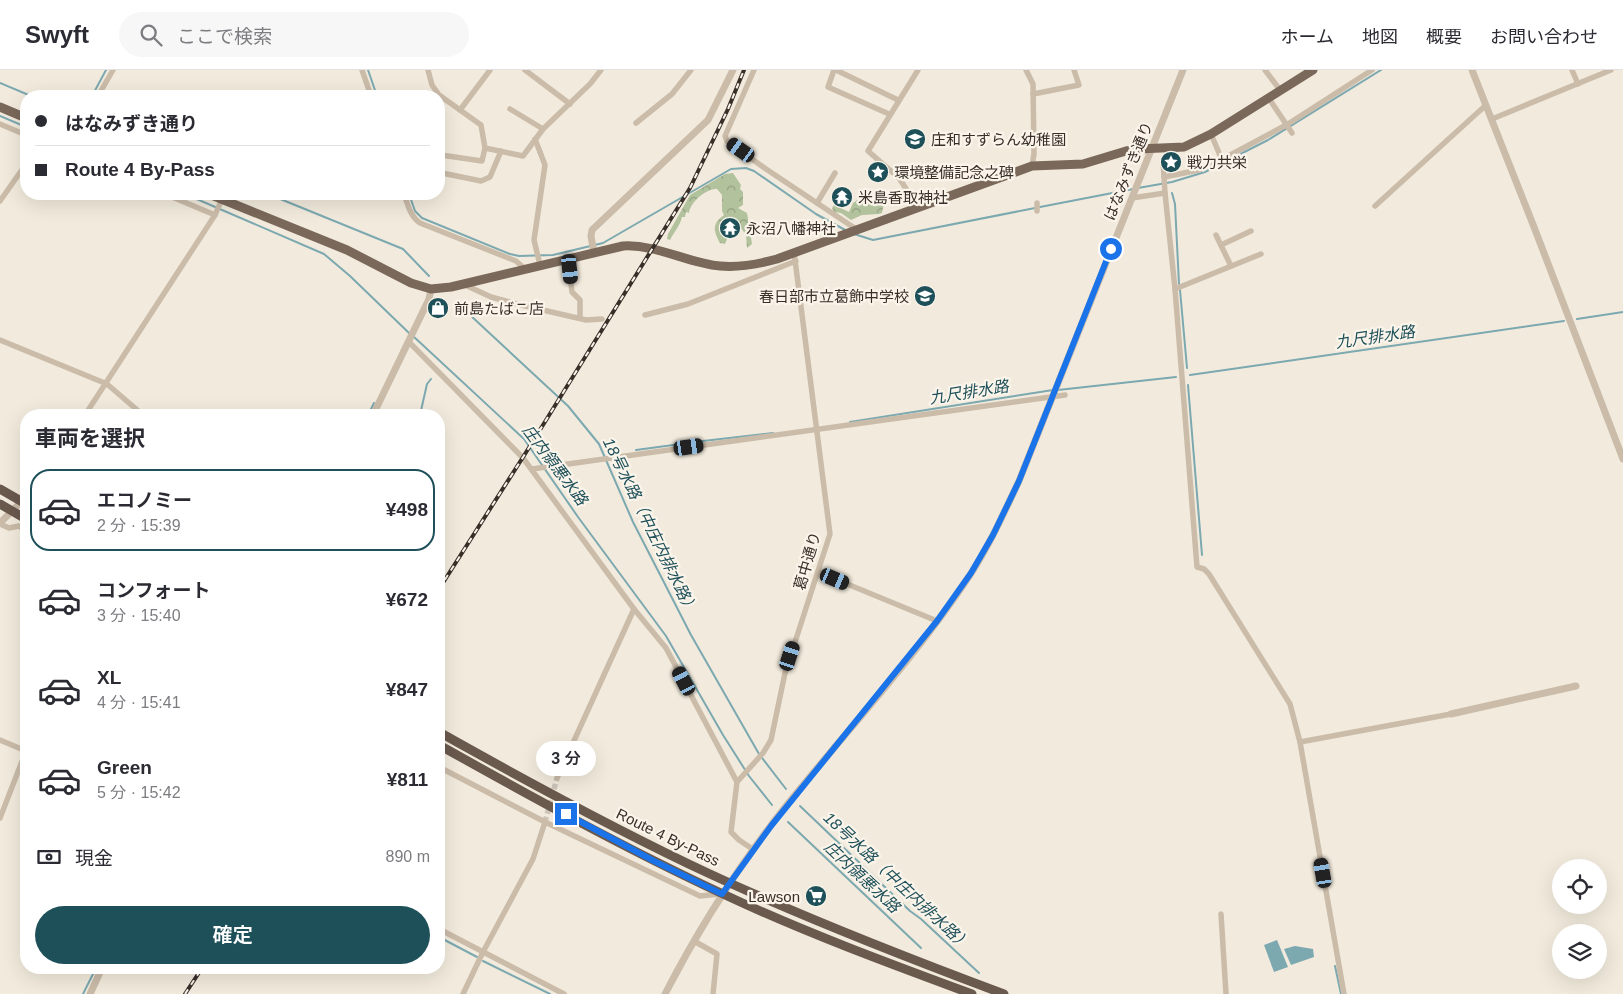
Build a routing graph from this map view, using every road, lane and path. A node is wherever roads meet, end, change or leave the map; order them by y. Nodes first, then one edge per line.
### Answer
1 (113, 70) edge
2 (362, 70) edge
3 (428, 70) edge
4 (490, 70) edge
5 (525, 70) edge
6 (602, 70) edge
7 (691, 70) edge
8 (734, 70) edge
9 (754, 70) edge
10 (835, 70) edge
11 (918, 70) edge
12 (1026, 70) edge
13 (1074, 70) edge
14 (1183, 70) edge
15 (1265, 70) edge
16 (1313, 70) edge
17 (1372, 70) edge
18 (1472, 70) edge
19 (1572, 70) edge
20 (1611, 70) edge
21 (1578, 84) junction
22 (101, 90) edge
23 (369, 90) edge
24 (434, 90) edge
25 (1280, 90) junction
26 (1034, 94) junction
27 (1268, 97) junction
28 (898, 100) junction
29 (445, 101) edge
30 (570, 104) junction
31 (1486, 105) junction
32 (0, 107) edge
33 (510, 109) dead end
34 (460, 110) junction
35 (889, 114) junction
36 (20, 115) edge
37 (1492, 119) junction
38 (636, 123) dead end
39 (0, 124) edge
40 (1290, 128) junction
41 (543, 129) junction
42 (20, 132) edge
43 (1211, 134) junction
44 (535, 139) junction
45 (485, 148) junction
46 (1152, 149) junction
47 (501, 151) junction
48 (445, 156) edge
49 (1163, 160) dead end
50 (1222, 160) junction
51 (1032, 166) junction
52 (20, 173) edge
53 (835, 173) dead end
54 (445, 174) edge
55 (1164, 180) junction
56 (1165, 193) junction
57 (1132, 198) junction
58 (179, 200) edge
59 (222, 200) edge
60 (224, 200) edge
61 (406, 200) edge
62 (0, 201) edge
63 (817, 203) junction
64 (1037, 203) dead end
65 (1376, 206) dead end
66 (918, 207) junction
67 (1037, 211) dead end
68 (215, 215) junction
69 (856, 229) junction
70 (1252, 231) dead end
71 (1216, 234) dead end
72 (1221, 245) junction
73 (594, 253) junction
74 (1261, 254) dead end
75 (795, 257) junction
76 (568, 258) junction
77 (540, 265) junction
78 (1230, 266) junction
79 (524, 268) junction
80 (463, 284) junction
81 (430, 289) junction
82 (1175, 289) junction
83 (645, 315) dead end
84 (580, 318) junction
85 (602, 318) dead end
86 (0, 340) edge
87 (409, 342) junction
88 (107, 384) junction
89 (1065, 395) dead end
90 (1053, 396) junction
91 (89, 409) edge
92 (136, 409) edge
93 (376, 409) edge
94 (818, 430) junction
95 (1623, 459) edge
96 (535, 468) junction
97 (0, 489) edge
98 (20, 498) edge
99 (0, 504) edge
100 (20, 504) edge
101 (12, 511) junction
102 (20, 515) edge
103 (0, 524) edge
104 (20, 527) edge
105 (818, 572) junction
106 (634, 609) junction
107 (937, 621) junction
108 (1576, 686) dead end
109 (1450, 714) joint
110 (445, 735) edge
111 (0, 740) edge
112 (1300, 742) junction
113 (20, 748) edge
114 (445, 748) edge
115 (20, 766) edge
116 (445, 771) edge
117 (557, 778) tunnel mouth
118 (736, 782) junction
119 (0, 818) edge
120 (545, 822) junction
121 (754, 850) junction
122 (729, 883) junction
123 (722, 894) junction
124 (1221, 914) dead end
125 (445, 932) edge
126 (694, 941) junction
127 (483, 952) junction
128 (99, 974) edge
129 (556, 992) edge
130 (90, 994) edge
131 (463, 994) edge
132 (564, 994) edge
133 (665, 994) edge
134 (713, 994) edge
135 (972, 994) edge
136 (1004, 994) edge
137 (1226, 994) edge
138 (1344, 994) edge

1 - 22 street
2 - 23 street
3 - 24 street
4 - 34 street
5 - 30 street
6 - 30 street
7 - 38 street
8 - 73 street
9 - 63 street
10 - 28 street
10 - 35 street
11 - 28 street
12 - 26 street
13 - 26 street
14 - 46 street, はなみずき通り
15 - 25 street
16 - 25 main road
17 - 40 street
18 - 31 street
19 - 21 street
20 - 21 street
21 - 37 street
25 - 27 main road
26 - 51 street
27 - 40 street
27 - 43 main road
28 - 35 street
29 - 34 street
30 - 41 street
31 - 37 street
31 - 65 street
32 - 36 main road
33 - 41 street
34 - 45 street
35 - 66 street
37 - 95 street
39 - 42 street
40 - 50 street
41 - 44 street
43 - 46 main road
43 - 50 street
44 - 47 street
44 - 77 street
45 - 47 street
45 - 48 street
46 - 51 main road
46 - 57 street, はなみずき通り
47 - 54 street
49 - 55 street
50 - 55 street
51 - 66 main road
52 - 62 street
53 - 63 street
55 - 56 street
56 - 57 street
56 - 82 street
57 - 90 street, はなみずき通り
58 - 68 street
59 - 68 street
60 - 81 main road
61 - 79 street
63 - 69 street
64 - 67 street
66 - 69 main road
68 - 88 street
69 - 75 main road
70 - 72 street
71 - 72 street
72 - 78 street
73 - 75 main road
73 - 76 main road
74 - 78 street
75 - 83 street
75 - 94 street, 葛中通り
76 - 77 main road
76 - 84 street
77 - 79 main road
78 - 82 street
79 - 80 main road
80 - 81 main road
80 - 84 street
81 - 87 street
82 - 112 street
84 - 85 street
86 - 88 street
87 - 93 street
87 - 96 street
88 - 91 street
88 - 92 street
89 - 90 street
90 - 94 street
90 - 107 street, はなみずき通り
94 - 96 street
94 - 105 street, 葛中通り
96 - 106 street
97 - 98 highway
99 - 101 highway
100 - 101 street
101 - 102 highway
101 - 103 street
103 - 104 street
105 - 107 street
105 - 118 street, 葛中通り
106 - 117 street
106 - 118 street
107 - 121 street, はなみずき通り
108 - 109 street
109 - 112 street
110 - 122 highway, Route 4 By-Pass
111 - 113 street
112 - 138 street
114 - 123 highway, Route 4 By-Pass
115 - 119 street
116 - 120 street
118 - 121 street
120 - 123 street
120 - 127 street
121 - 122 street, はなみずき通り
122 - 123 street, はなみずき通り
122 - 136 highway, Route 4 By-Pass
123 - 126 street, はなみずき通り
123 - 135 highway, Route 4 By-Pass
124 - 137 street
125 - 127 street
126 - 133 street, はなみずき通り
126 - 134 street
127 - 129 street
127 - 131 street
128 - 130 street
129 - 132 street

